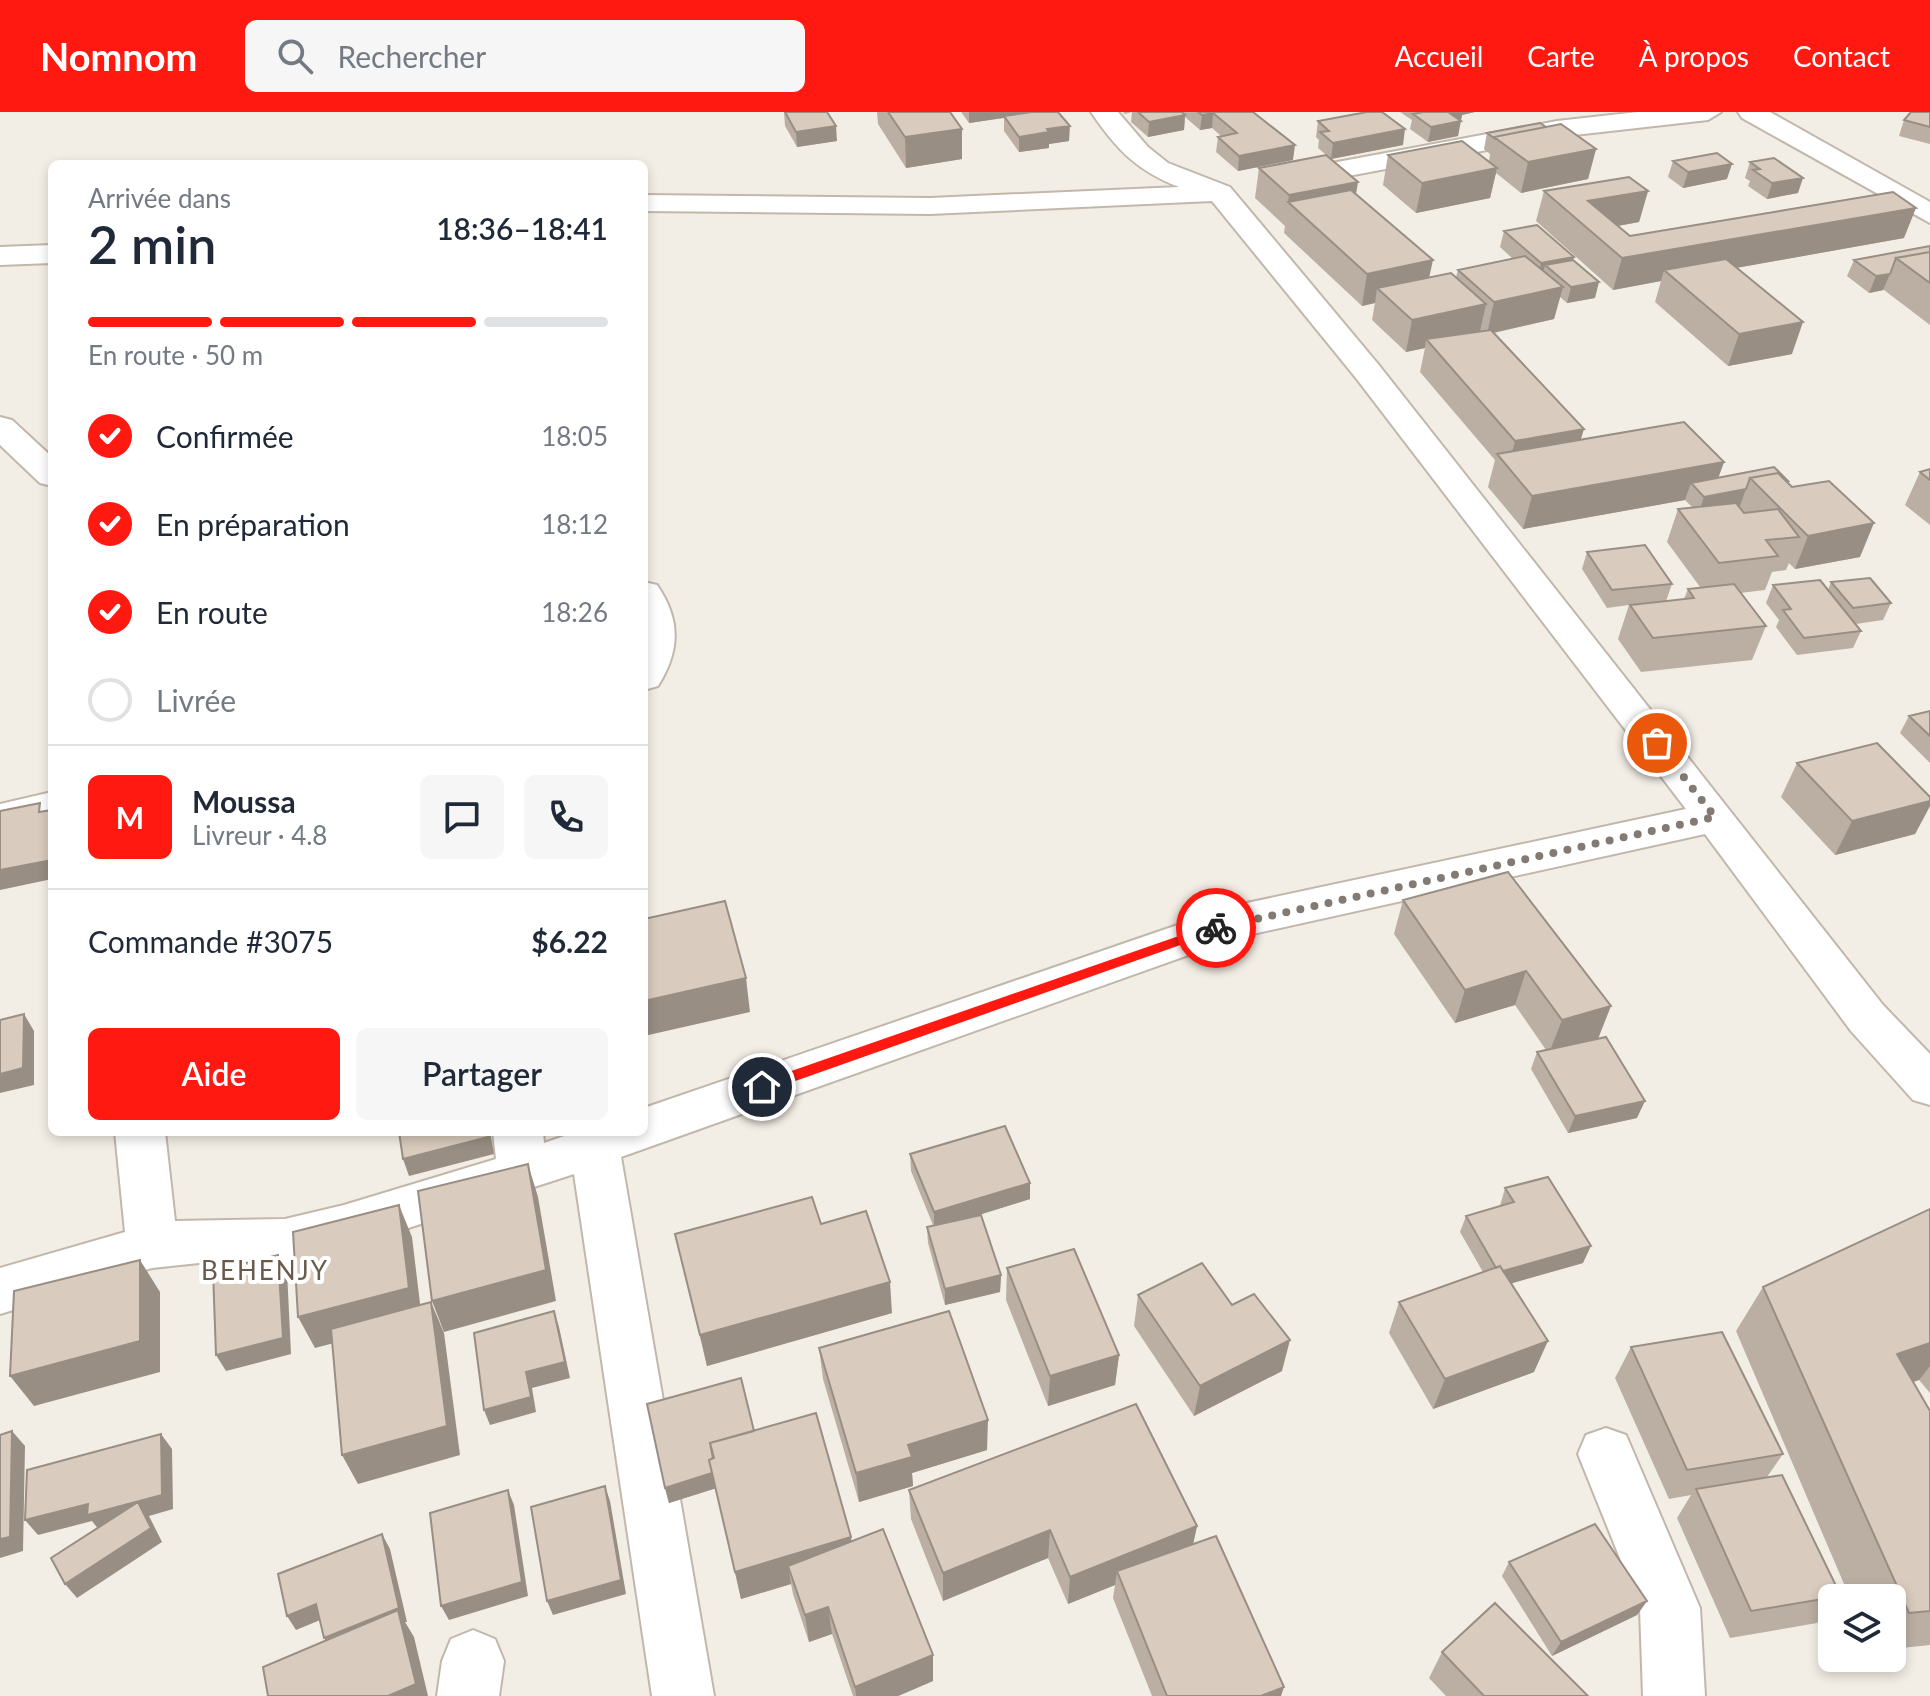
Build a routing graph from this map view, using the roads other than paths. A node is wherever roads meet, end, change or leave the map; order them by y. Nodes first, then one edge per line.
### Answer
1 (1104, 112) edge
2 (1708, 112) edge
3 (1751, 112) edge
4 (1245, 188) junction
5 (648, 203) edge
6 (1930, 214) edge
7 (48, 254) edge
8 (0, 256) edge
9 (0, 427) edge
10 (48, 472) edge
11 (648, 606) edge
12 (648, 672) edge
13 (48, 808) edge
14 (1715, 817) junction
15 (0, 819) edge
16 (1930, 1086) edge
17 (648, 1127) edge
18 (140, 1136) edge
19 (618, 1136) edge
20 (624, 1136) edge
21 (520, 1152) edge
22 (152, 1246) junction
23 (0, 1291) edge
24 (1606, 1454) dead end
25 (683, 1696) edge
26 (1674, 1696) edge

1 - 4 street
2 - 4 street
3 - 6 street
4 - 5 street
4 - 14 street
7 - 8 street
9 - 10 street
11 - 12 street
13 - 15 street
14 - 16 street
14 - 17 street
18 - 22 street
19 - 21 street
20 - 25 street
21 - 22 street
22 - 23 street
24 - 26 street

